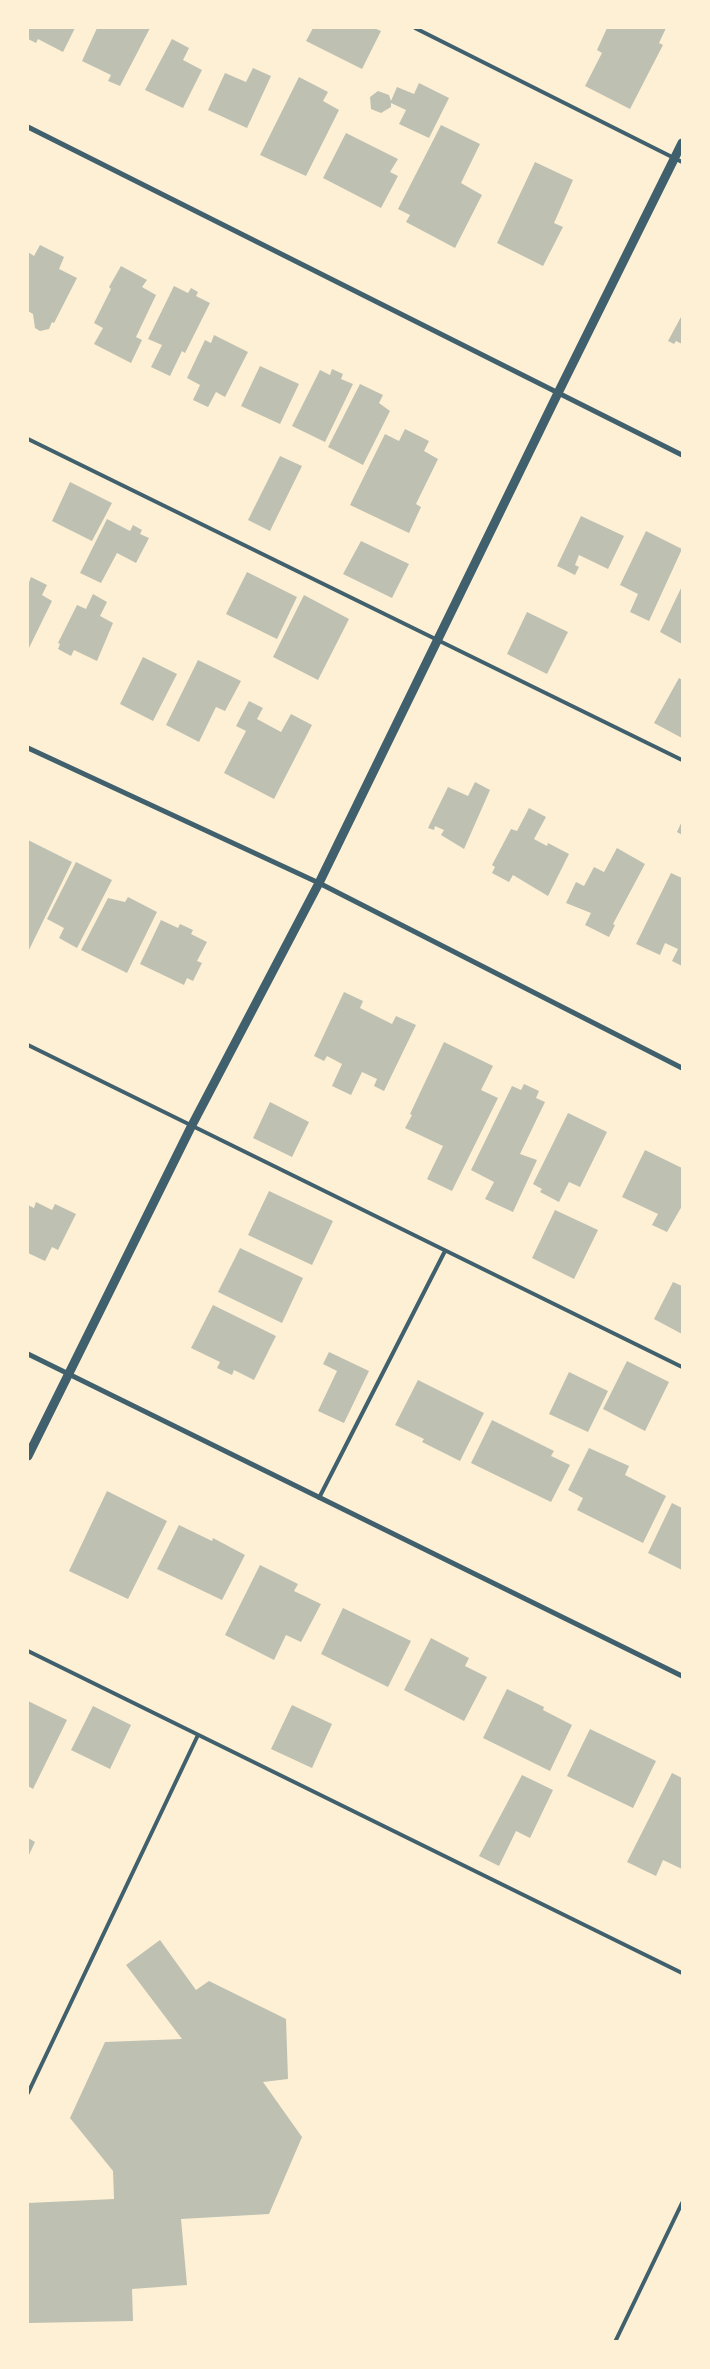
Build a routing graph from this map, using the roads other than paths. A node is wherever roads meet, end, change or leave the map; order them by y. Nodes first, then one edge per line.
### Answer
1 (415, 28) edge
2 (28, 127) edge
3 (682, 143) edge
4 (679, 160) edge
5 (558, 393) junction
6 (28, 439) edge
7 (682, 455) edge
8 (437, 640) junction
9 (28, 748) edge
10 (682, 760) edge
11 (319, 883) junction
12 (28, 1045) edge
13 (682, 1068) edge
14 (191, 1127) junction
15 (445, 1251) junction
16 (28, 1354) edge
17 (682, 1367) edge
18 (68, 1374) junction
19 (28, 1456) edge
20 (319, 1498) junction
21 (28, 1651) edge
22 (682, 1676) edge
23 (198, 1735) junction
24 (682, 1973) edge
25 (28, 2093) edge
26 (682, 2203) edge
27 (615, 2342) edge

1 - 4 lane
2 - 5 street
3 - 4 street
4 - 5 street
5 - 7 street
5 - 8 street
6 - 8 lane
8 - 10 lane
8 - 11 street
9 - 11 street
11 - 13 street
11 - 14 street
12 - 14 lane
14 - 15 lane
14 - 18 street
15 - 17 lane
15 - 20 lane
16 - 18 street
18 - 19 street
18 - 20 street
20 - 22 street
21 - 23 lane
23 - 24 lane
23 - 25 lane
26 - 27 lane

